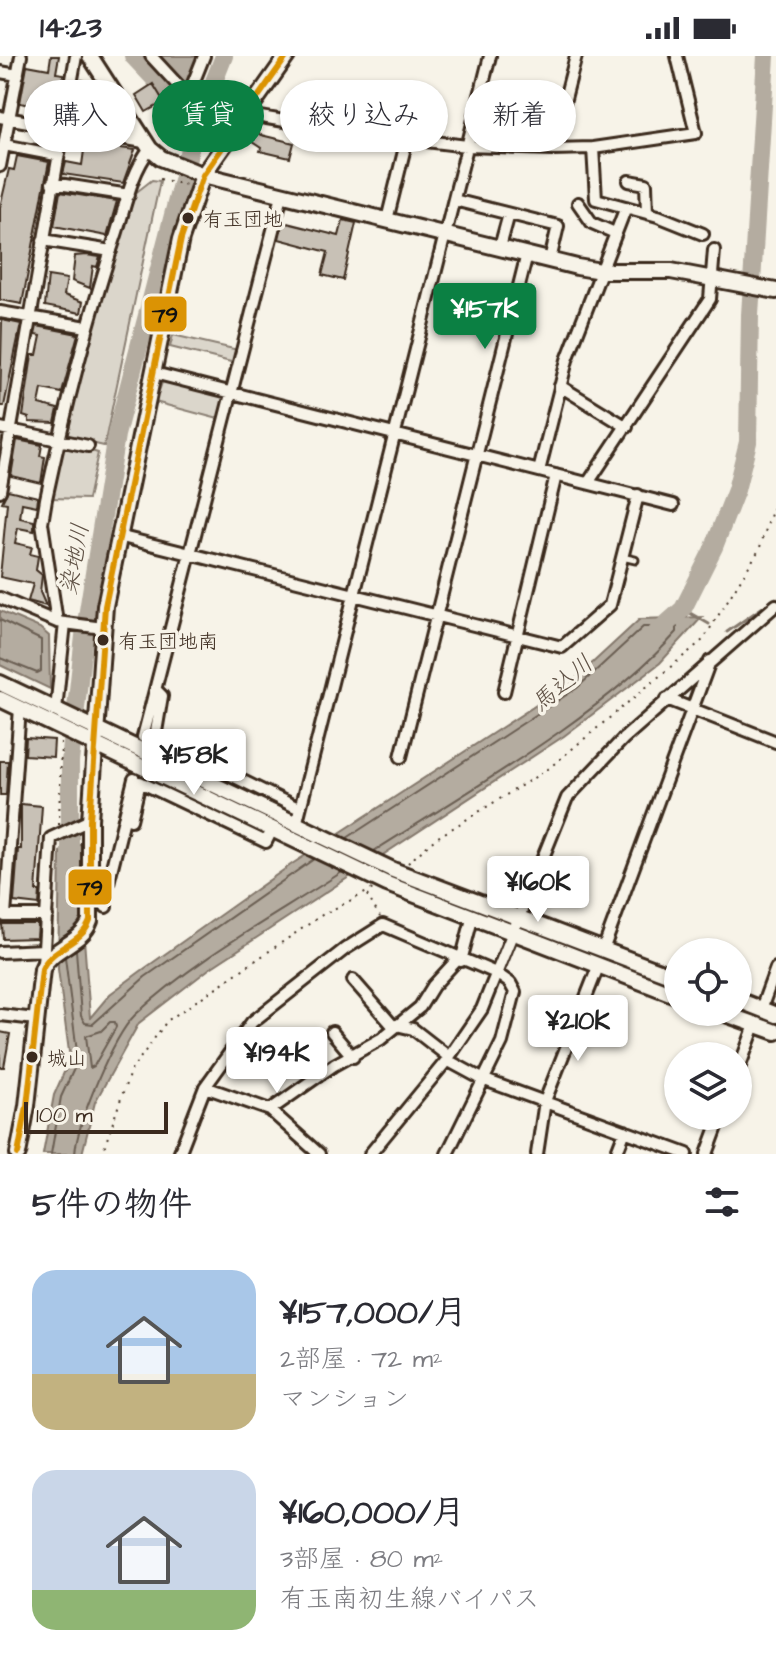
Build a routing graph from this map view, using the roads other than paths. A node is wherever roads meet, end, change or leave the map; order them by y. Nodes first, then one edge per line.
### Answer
1 (21, 56) edge
2 (76, 56) edge
3 (90, 56) edge
4 (151, 56) edge
5 (204, 56) edge
6 (287, 56) edge
7 (490, 56) edge
8 (576, 56) edge
9 (677, 56) edge
10 (0, 72) edge
11 (18, 75) junction
12 (71, 80) edge
13 (173, 80) edge
14 (194, 80) edge
15 (484, 80) edge
16 (570, 80) edge
17 (264, 91) edge
18 (5, 118) edge
19 (136, 144) edge
20 (4, 145) junction
21 (147, 146) junction
22 (576, 148) edge
23 (593, 148) junction
24 (57, 152) edge
25 (217, 152) edge
26 (404, 152) edge
27 (466, 152) edge
28 (56, 155) junction
29 (0, 166) edge
30 (195, 177) junction
31 (629, 181) dead end
32 (52, 183) junction
33 (129, 195) junction
34 (282, 195) junction
35 (454, 200) junction
36 (578, 203) dead end
37 (626, 207) junction
38 (647, 213) junction
39 (509, 214) junction
40 (387, 220) junction
41 (445, 233) junction
42 (615, 233) junction
43 (703, 234) dead end
44 (43, 240) junction
45 (500, 247) junction
46 (714, 250) dead end
47 (111, 251) junction
48 (527, 254) junction
49 (550, 260) junction
50 (601, 271) junction
51 (713, 279) junction
52 (776, 291) edge
53 (0, 312) edge
54 (29, 317) junction
55 (87, 327) junction
56 (154, 373) junction
57 (560, 386) junction
58 (231, 392) junction
59 (627, 427) junction
60 (5, 429) edge
61 (394, 434) junction
62 (59, 438) junction
63 (88, 446) dead end
64 (477, 455) junction
65 (539, 471) junction
66 (556, 475) junction
67 (588, 483) junction
68 (0, 491) edge
69 (638, 495) junction
70 (673, 505) dead end
71 (122, 537) junction
72 (190, 554) junction
73 (622, 557) junction
74 (635, 560) dead end
75 (355, 594) junction
76 (0, 598) edge
77 (776, 605) edge
78 (436, 617) junction
79 (61, 622) junction
80 (101, 628) junction
81 (517, 636) junction
82 (711, 659) junction
83 (0, 683) edge
84 (156, 690) junction
85 (504, 692) dead end
86 (0, 699) edge
87 (667, 699) junction
88 (20, 708) junction
89 (692, 710) junction
90 (59, 712) junction
91 (93, 728) junction
92 (143, 737) dead end
93 (776, 742) edge
94 (92, 744) junction
95 (401, 757) dead end
96 (134, 779) dead end
97 (300, 809) junction
98 (124, 818) junction
99 (90, 820) junction
100 (272, 830) junction
101 (299, 832) junction
102 (391, 874) junction
103 (106, 907) dead end
104 (47, 916) junction
105 (472, 919) junction
106 (517, 919) junction
107 (511, 935) junction
108 (603, 950) junction
109 (0, 952) edge
110 (47, 956) junction
111 (459, 960) junction
112 (598, 967) junction
113 (776, 968) edge
114 (496, 973) junction
115 (664, 973) edge
116 (353, 980) dead end
117 (664, 991) edge
118 (752, 1005) edge
119 (761, 1009) junction
120 (0, 1015) edge
121 (776, 1015) edge
122 (36, 1019) junction
123 (752, 1024) edge
124 (755, 1025) junction
125 (395, 1026) junction
126 (332, 1032) dead end
127 (776, 1032) edge
128 (749, 1042) edge
129 (353, 1057) junction
130 (448, 1059) junction
131 (482, 1079) junction
132 (205, 1087) junction
133 (545, 1101) junction
134 (270, 1110) junction
135 (716, 1130) edge
136 (625, 1131) junction
137 (18, 1154) edge
138 (179, 1154) edge
139 (319, 1154) edge
140 (370, 1154) edge
141 (447, 1154) edge
142 (537, 1154) edge
143 (616, 1154) edge
144 (687, 1154) edge
145 (707, 1154) edge

1 - 11 street
2 - 12 street
3 - 21 street
4 - 13 street
5 - 14 street
6 - 17 street
7 - 15 street
8 - 16 street
9 - 23 street
10 - 11 street
11 - 18 street
18 - 20 street
19 - 21 street
20 - 28 street
20 - 29 street
21 - 30 street
21 - 33 street
22 - 23 street
23 - 37 street
24 - 28 street
25 - 30 street
26 - 40 street
27 - 35 street
28 - 32 street
30 - 34 street
30 - 56 street
31 - 38 street
32 - 33 street
32 - 44 street
33 - 47 street
34 - 40 street
34 - 58 street
35 - 39 street
35 - 41 street
36 - 42 street
37 - 38 street
37 - 42 street
38 - 43 street
39 - 45 street
39 - 49 street
40 - 41 street
41 - 45 street
41 - 61 street
42 - 50 street
44 - 47 street
44 - 54 street
45 - 48 street
46 - 51 street
47 - 55 street
48 - 49 street
48 - 64 street
49 - 50 street
50 - 51 street
50 - 57 street
51 - 52 street
51 - 59 street
53 - 54 street
54 - 55 street
54 - 60 street
55 - 62 street
56 - 58 street
56 - 71 street
57 - 59 street
57 - 65 street
58 - 61 street
58 - 72 street
59 - 67 street
60 - 62 street
60 - 68 street
61 - 64 street
61 - 75 street
62 - 63 street
62 - 79 street
64 - 65 street
64 - 78 street
65 - 66 street
66 - 67 street
66 - 81 street
67 - 69 street
69 - 70 street
69 - 73 street
71 - 72 street
71 - 80 street
72 - 75 street
72 - 84 street
73 - 74 lane
73 - 81 street
75 - 78 street
75 - 97 street
76 - 79 street
77 - 82 street
78 - 81 street
78 - 95 street
79 - 80 street
79 - 90 street
80 - 91 street
81 - 85 street
82 - 87 street
82 - 89 street
83 - 90 street
84 - 92 street
84 - 97 street
86 - 88 street
87 - 89 street
87 - 106 street
88 - 94 street
88 - 104 street
89 - 93 street
89 - 108 street
90 - 91 street
91 - 94 street
91 - 101 street
94 - 99 street
94 - 100 street
96 - 98 street
97 - 101 street
98 - 100 street
98 - 103 street
99 - 104 street
99 - 110 street
100 - 101 street
101 - 102 street
102 - 105 street
102 - 106 street
104 - 110 street
105 - 107 street
105 - 111 street
106 - 107 street
106 - 108 street
107 - 112 street
107 - 114 street
108 - 115 street
109 - 110 street
110 - 122 street
111 - 114 street
111 - 125 street
111 - 132 street
112 - 117 street
112 - 133 street
113 - 119 street
114 - 130 street
114 - 131 street
116 - 125 street
118 - 119 street
119 - 121 street
120 - 122 street
122 - 137 street
123 - 124 street
124 - 127 street
124 - 128 street
125 - 129 street
125 - 130 street
126 - 129 street
129 - 134 street
130 - 131 street
130 - 140 street
131 - 133 street
131 - 141 street
132 - 134 street
132 - 138 street
133 - 136 street
133 - 142 street
134 - 139 street
135 - 145 street
136 - 143 street
136 - 144 street

